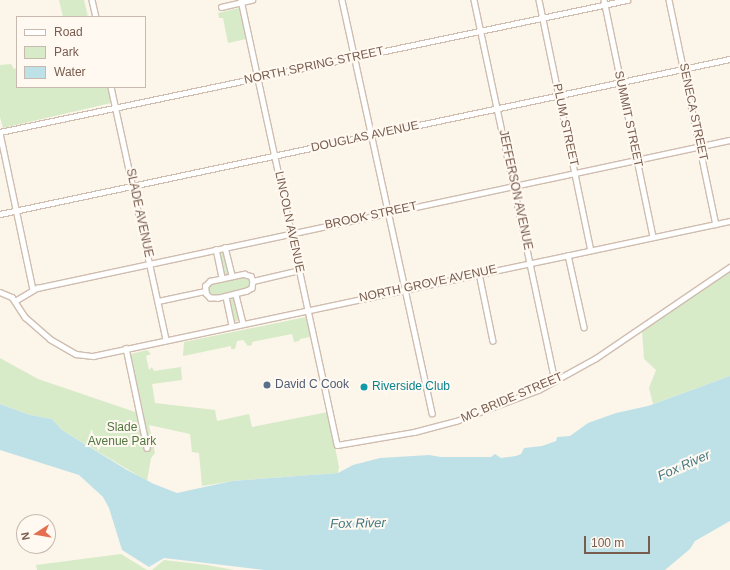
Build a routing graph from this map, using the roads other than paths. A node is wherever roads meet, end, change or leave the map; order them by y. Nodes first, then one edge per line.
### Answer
1 (92, 0) edge
2 (252, 0) edge
3 (342, 0) edge
4 (474, 0) edge
5 (539, 0) edge
6 (627, 0) edge
7 (669, 0) edge
8 (241, 1) edge
9 (604, 2) edge
10 (221, 6) dead end
11 (96, 16) edge
12 (543, 18) junction
13 (480, 31) junction
14 (355, 57) junction
15 (730, 60) edge
16 (684, 69) junction
17 (258, 77) junction
18 (621, 83) junction
19 (111, 88) edge
20 (559, 96) junction
21 (116, 108) junction
22 (497, 109) junction
23 (0, 133) edge
24 (372, 136) junction
25 (730, 140) edge
26 (700, 146) junction
27 (275, 156) junction
28 (636, 160) junction
29 (575, 173) junction
30 (134, 186) junction
31 (514, 186) junction
32 (17, 210) junction
33 (388, 212) junction
34 (0, 214) edge
35 (730, 221) edge
36 (716, 224) junction
37 (291, 232) junction
38 (653, 237) junction
39 (225, 247) junction
40 (216, 249) junction
41 (592, 250) junction
42 (568, 255) junction
43 (530, 262) junction
44 (150, 263) junction
45 (730, 267) edge
46 (300, 270) junction
47 (479, 273) junction
48 (232, 276) junction
49 (222, 278) junction
50 (253, 281) junction
51 (33, 289) junction
52 (404, 289) junction
53 (205, 291) junction
54 (0, 292) edge
55 (236, 295) junction
56 (226, 297) junction
57 (15, 301) junction
58 (158, 301) junction
59 (308, 310) junction
60 (242, 323) junction
61 (232, 325) junction
62 (584, 327) dead end
63 (166, 339) junction
64 (493, 341) dead end
65 (126, 348) junction
66 (555, 380) junction
67 (432, 413) dead end
68 (337, 445) joint
69 (147, 448) dead end

1 - 11 street
2 - 8 street
3 - 14 street
4 - 13 street, JEFFERSON AVENUE
5 - 12 street, PLUM STREET
6 - 9 street, NORTH SPRING STREET
7 - 16 street, SENECA STREET
8 - 10 street
8 - 17 street, LINCOLN AVENUE
9 - 12 street, NORTH SPRING STREET
9 - 18 street, SUMMIT STREET
12 - 13 street, NORTH SPRING STREET
12 - 20 street, PLUM STREET
13 - 14 street, NORTH SPRING STREET
13 - 22 street, JEFFERSON AVENUE
14 - 17 street, NORTH SPRING STREET
14 - 24 street
15 - 16 street, DOUGLAS AVENUE
16 - 18 street, DOUGLAS AVENUE
16 - 26 street, SENECA STREET
17 - 21 street, NORTH SPRING STREET
17 - 27 street, LINCOLN AVENUE
18 - 20 street, DOUGLAS AVENUE
18 - 28 street, SUMMIT STREET
19 - 21 street, SLADE AVENUE
20 - 22 street, DOUGLAS AVENUE
20 - 29 street, PLUM STREET
21 - 23 street, NORTH SPRING STREET
21 - 30 street, SLADE AVENUE
22 - 24 street, DOUGLAS AVENUE
22 - 31 street, JEFFERSON AVENUE
23 - 32 street
24 - 27 street, DOUGLAS AVENUE
24 - 33 street
25 - 26 street, BROOK STREET
26 - 28 street, BROOK STREET
26 - 36 street, SENECA STREET
27 - 30 street, DOUGLAS AVENUE
27 - 37 street, LINCOLN AVENUE
28 - 29 street, BROOK STREET
28 - 38 street, SUMMIT STREET
29 - 31 street, BROOK STREET
29 - 41 street, PLUM STREET
30 - 32 street, DOUGLAS AVENUE
30 - 44 street, SLADE AVENUE
31 - 33 street, BROOK STREET
31 - 43 street, JEFFERSON AVENUE
32 - 34 street, DOUGLAS AVENUE
32 - 51 street
33 - 37 street, BROOK STREET
33 - 52 street
35 - 36 street, NORTH GROVE AVENUE
36 - 38 street, NORTH GROVE AVENUE
37 - 39 street, BROOK STREET
37 - 46 street, LINCOLN AVENUE
38 - 41 street, NORTH GROVE AVENUE
39 - 40 street, BROOK STREET
39 - 48 street
40 - 44 street, BROOK STREET
40 - 49 street
41 - 42 street, NORTH GROVE AVENUE
42 - 43 street, NORTH GROVE AVENUE
42 - 62 street
43 - 47 street, NORTH GROVE AVENUE
43 - 66 street, JEFFERSON AVENUE
44 - 51 street, BROOK STREET
44 - 58 street, SLADE AVENUE
45 - 66 street, MC BRIDE STREET
46 - 50 street
46 - 59 street, LINCOLN AVENUE
47 - 52 street, NORTH GROVE AVENUE
47 - 64 street
48 - 49 street
48 - 50 street
49 - 53 street
50 - 55 street
51 - 57 street, BROOK STREET
52 - 59 street, NORTH GROVE AVENUE
52 - 67 street
53 - 56 street
53 - 58 street
54 - 57 street
55 - 56 street
55 - 60 street
56 - 61 street
57 - 65 street, NORTH GROVE AVENUE
58 - 63 street, SLADE AVENUE
59 - 60 street, NORTH GROVE AVENUE
59 - 68 street, LINCOLN AVENUE
60 - 61 street, NORTH GROVE AVENUE
61 - 63 street, NORTH GROVE AVENUE
63 - 65 street, NORTH GROVE AVENUE
65 - 69 street
66 - 68 street, MC BRIDE STREET

